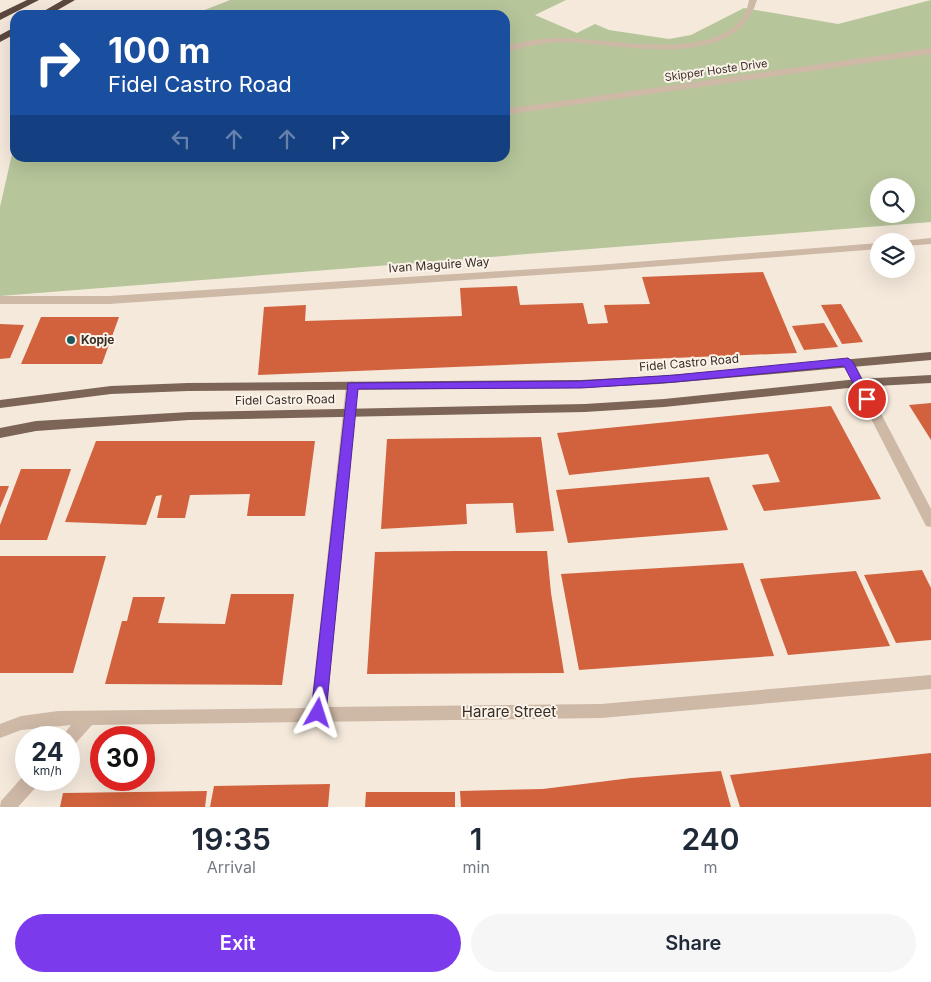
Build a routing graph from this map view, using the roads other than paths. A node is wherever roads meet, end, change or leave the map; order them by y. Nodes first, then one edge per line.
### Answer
1 (34, 0) edge
2 (70, 0) edge
3 (753, 0) edge
4 (14, 10) edge
5 (51, 10) edge
6 (510, 48) edge
7 (931, 51) edge
8 (510, 111) edge
9 (931, 241) edge
10 (915, 242) edge
11 (870, 247) edge
12 (0, 300) edge
13 (931, 356) edge
14 (848, 362) junction
15 (931, 379) edge
16 (858, 383) junction
17 (352, 386) junction
18 (0, 404) edge
19 (351, 413) junction
20 (0, 433) edge
21 (931, 522) edge
22 (931, 682) edge
23 (318, 713) junction
24 (87, 719) junction
25 (80, 726) edge
26 (0, 731) edge
27 (21, 791) edge
28 (7, 807) edge

1 - 4 highway
2 - 5 highway
3 - 6 street
7 - 8 street, Skipper Hoste Drive
9 - 10 street
11 - 12 street, Ivan Maguire Way
13 - 14 main road, Fidel Castro Road
14 - 16 street
14 - 17 main road, Fidel Castro Road
15 - 16 main road, Fidel Castro Road
16 - 19 main road, Fidel Castro Road
16 - 21 street
17 - 18 main road, Fidel Castro Road
17 - 19 street
19 - 20 main road, Fidel Castro Road
19 - 23 street
22 - 23 street, Harare Street
23 - 24 street, Harare Street
24 - 25 street
24 - 26 street, Harare Street
27 - 28 street

